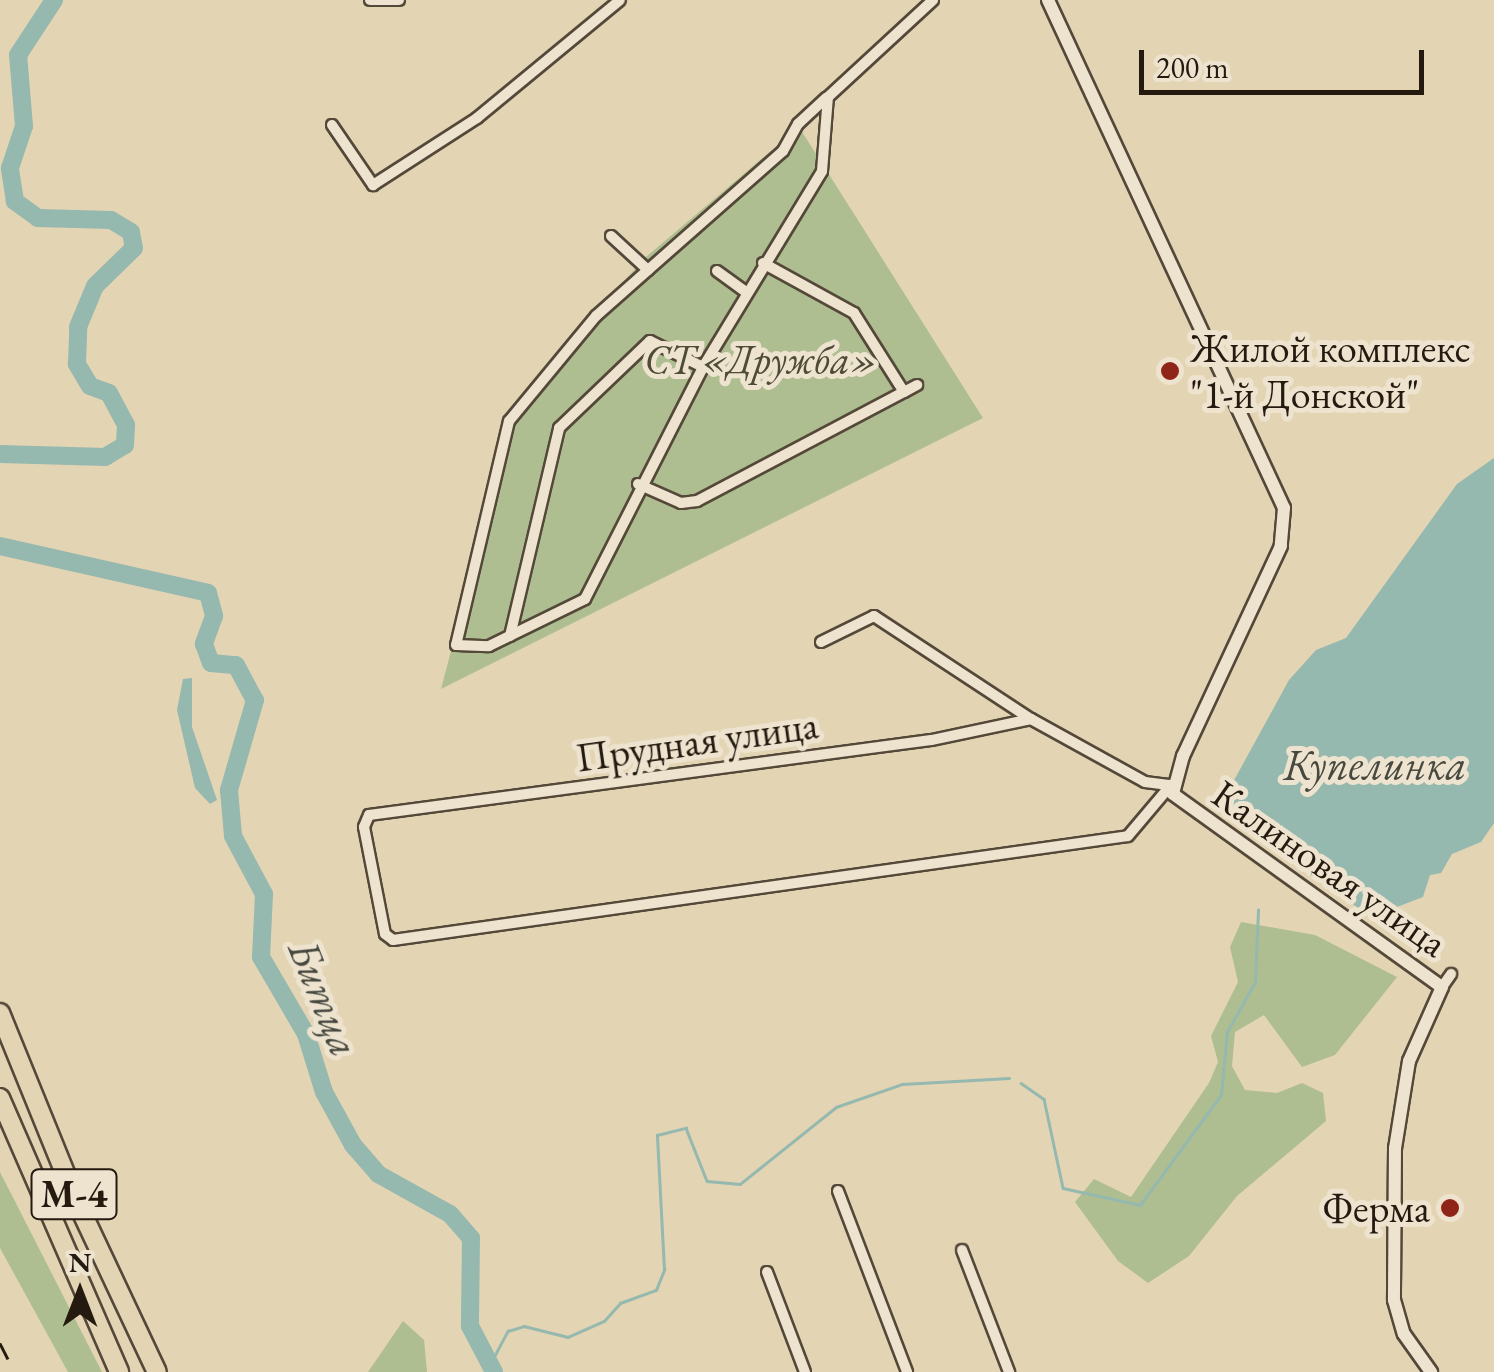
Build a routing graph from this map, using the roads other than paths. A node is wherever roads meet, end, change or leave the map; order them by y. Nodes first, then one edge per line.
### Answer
1 (370, 0) edge
2 (399, 0) edge
3 (620, 0) edge
4 (933, 0) edge
5 (1048, 0) edge
6 (828, 97) junction
7 (332, 125) dead end
8 (611, 236) dead end
9 (763, 263) junction
10 (648, 270) junction
11 (717, 271) dead end
12 (746, 292) junction
13 (703, 367) junction
14 (917, 385) dead end
15 (904, 392) junction
16 (638, 484) junction
17 (510, 636) junction
18 (821, 642) dead end
19 (1032, 719) junction
20 (1171, 784) junction
21 (1451, 974) dead end
22 (1442, 987) junction
23 (0, 1013) edge
24 (0, 1098) edge
25 (838, 1191) dead end
26 (962, 1250) dead end
27 (767, 1272) dead end
28 (120, 1372) edge
29 (158, 1372) edge
30 (805, 1372) edge
31 (907, 1372) edge
32 (1008, 1372) edge
33 (1431, 1372) edge

1 - 2 street
3 - 7 street
4 - 6 street
5 - 20 street, Калиновая улица
6 - 9 street
6 - 10 street
8 - 10 street
9 - 12 street
9 - 15 street
10 - 17 street
11 - 12 street
12 - 13 street
13 - 16 street
13 - 17 street
14 - 15 street
15 - 16 street
16 - 17 street
18 - 19 street
19 - 20 street
19 - 20 street, Прудная улица
20 - 22 street, Калиновая улица
21 - 22 street
22 - 33 street, Калиновая улица
23 - 29 highway, М-4
24 - 28 highway, М-4
25 - 31 street
26 - 32 street
27 - 30 street

